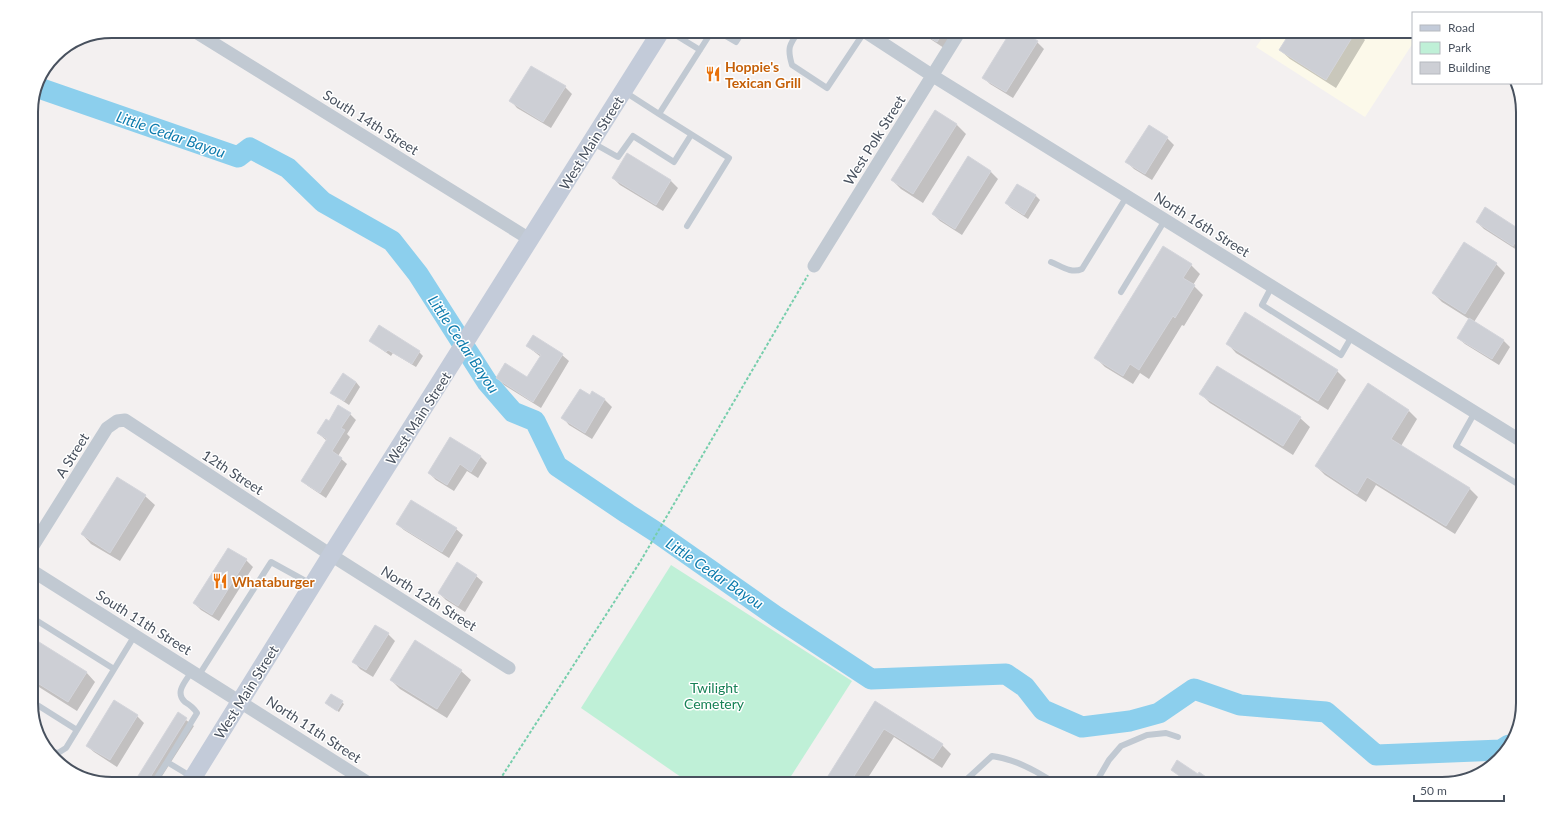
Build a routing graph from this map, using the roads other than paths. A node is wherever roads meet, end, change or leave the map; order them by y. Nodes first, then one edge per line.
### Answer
1 (218, 38) edge
2 (657, 38) edge
3 (680, 38) edge
4 (708, 38) edge
5 (729, 38) edge
6 (739, 38) edge
7 (794, 38) edge
8 (860, 38) edge
9 (876, 38) edge
10 (956, 38) edge
11 (700, 50) junction
12 (933, 76) junction
13 (623, 91) junction
14 (659, 114) junction
15 (691, 135) junction
16 (592, 142) junction
17 (1127, 196) junction
18 (1166, 220) junction
19 (687, 226) dead end
20 (531, 240) junction
21 (1051, 262) dead end
22 (814, 266) road end
23 (1272, 286) junction
24 (1121, 292) dead end
25 (1352, 336) junction
26 (1475, 412) junction
27 (117, 421) joint
28 (1516, 438) edge
29 (1516, 482) edge
30 (38, 538) edge
31 (331, 556) junction
32 (38, 574) edge
33 (313, 584) junction
34 (38, 621) edge
35 (135, 635) junction
36 (509, 668) dead end
37 (114, 669) junction
38 (195, 673) junction
39 (240, 701) junction
40 (38, 705) edge
41 (77, 730) junction
42 (1178, 737) dead end
43 (57, 753) edge
44 (167, 762) junction
45 (157, 777) edge
46 (186, 777) edge
47 (193, 777) edge
48 (359, 777) edge
49 (969, 777) edge
50 (1046, 777) edge
51 (1099, 777) edge

1 - 20 street, South 14th Street
2 - 13 main road, West Main Street
3 - 11 lane
4 - 11 lane
5 - 6 lane
7 - 8 lane
9 - 12 street, North 16th Street
10 - 12 street, West Polk Street
11 - 14 lane
12 - 17 street, North 16th Street
12 - 22 street, West Polk Street
13 - 14 lane
13 - 16 main road, West Main Street
14 - 15 lane
15 - 16 lane
15 - 19 lane
16 - 20 main road, West Main Street
17 - 18 street, North 16th Street
17 - 21 lane
18 - 23 street, North 16th Street
18 - 24 lane
20 - 31 main road, West Main Street
23 - 25 street, North 16th Street
23 - 25 lane
25 - 26 street, North 16th Street
26 - 28 street, North 16th Street
26 - 29 lane
27 - 30 street, A Street
27 - 31 street, 12th Street
31 - 33 main road, West Main Street
31 - 36 street, North 12th Street
32 - 35 street, South 11th Street
33 - 38 lane
33 - 39 main road, West Main Street
34 - 37 lane
35 - 37 lane
35 - 38 street, South 11th Street
37 - 41 lane
38 - 39 street, South 11th Street
38 - 44 lane
39 - 47 main road, West Main Street
39 - 48 street, North 11th Street
40 - 41 lane
41 - 43 lane
42 - 51 lane
44 - 45 lane
44 - 46 lane
49 - 50 lane

